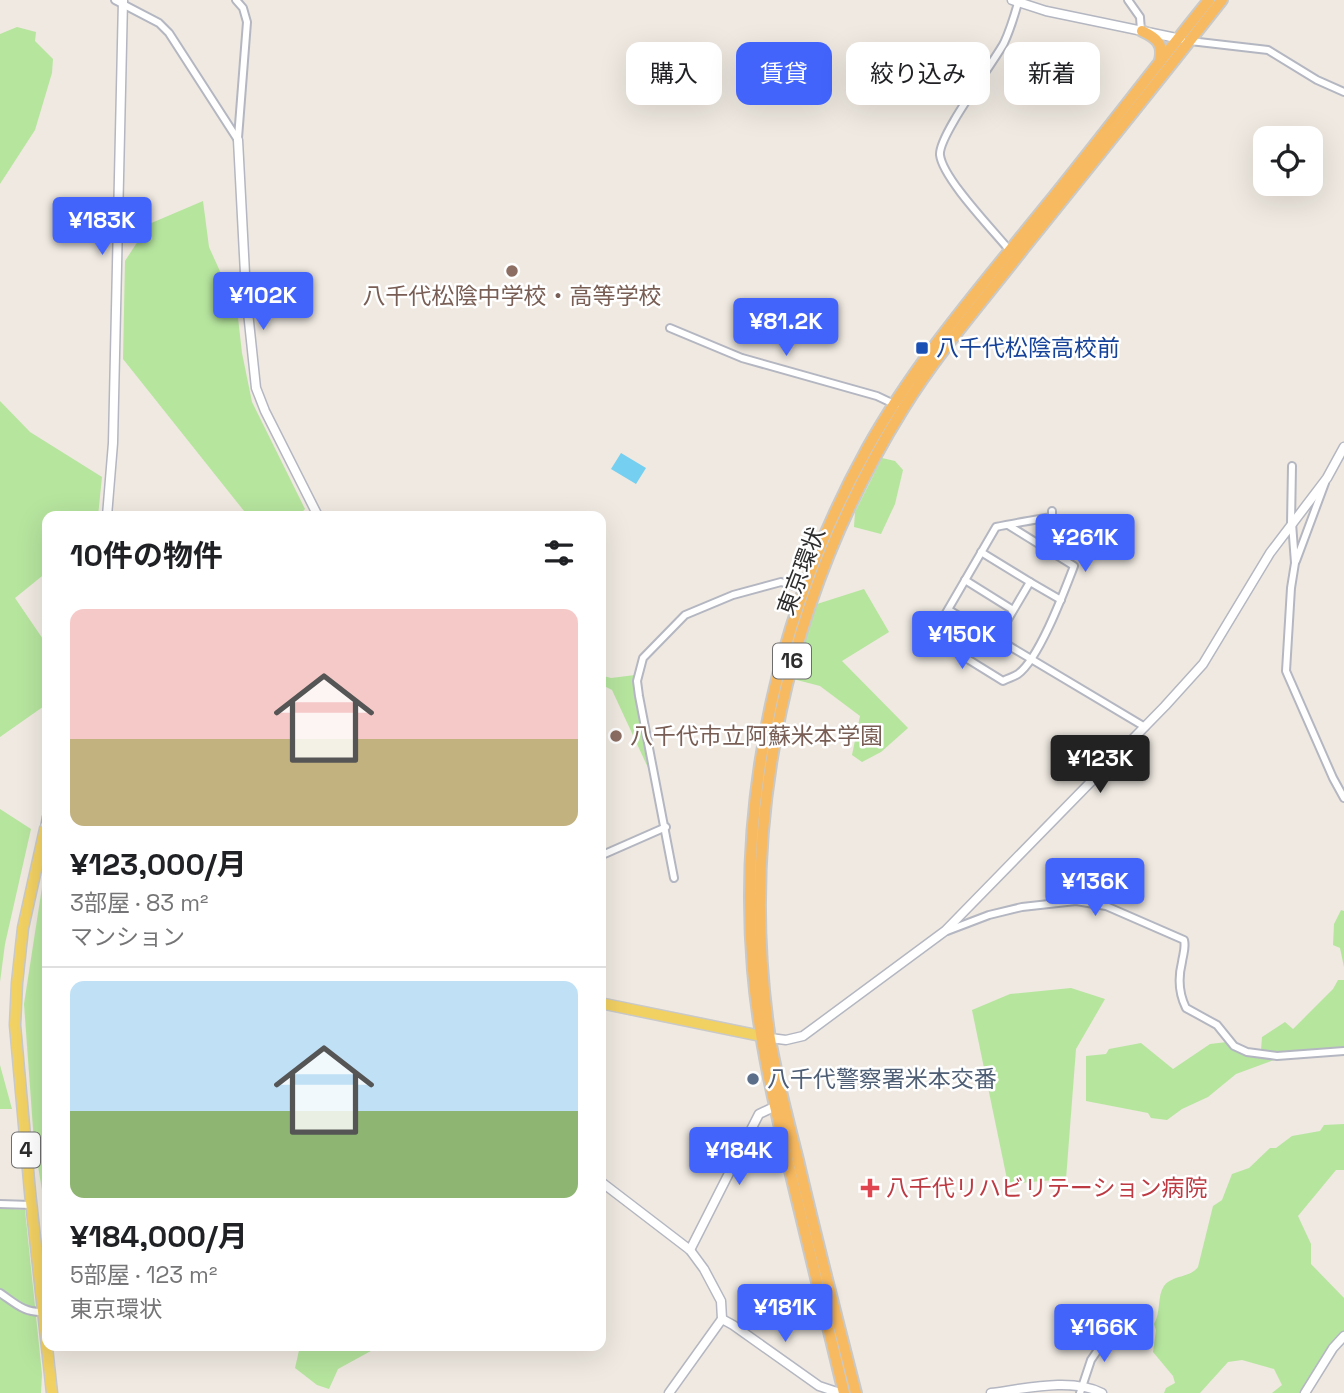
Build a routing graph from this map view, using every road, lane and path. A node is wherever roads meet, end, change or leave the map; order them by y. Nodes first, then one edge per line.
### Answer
1 (1128, 0) edge
2 (1209, 0) edge
3 (1222, 0) edge
4 (120, 1) edge
5 (239, 1) edge
6 (1015, 1) edge
7 (1141, 31) junction
8 (1179, 38) junction
9 (1191, 41) junction
10 (1160, 61) junction
11 (1344, 92) edge
12 (238, 140) junction
13 (1013, 254) junction
14 (670, 328) dead end
15 (899, 406) junction
16 (1344, 447) edge
17 (1292, 466) dead end
18 (1327, 478) junction
19 (107, 511) edge
20 (315, 511) edge
21 (1052, 511) dead end
22 (1291, 523) junction
23 (1008, 525) junction
24 (981, 552) junction
25 (1295, 564) junction
26 (965, 580) junction
27 (1030, 582) junction
28 (804, 589) junction
29 (1061, 600) junction
30 (948, 610) junction
31 (1013, 610) junction
32 (997, 638) junction
33 (1031, 659) junction
34 (1145, 727) junction
35 (1344, 798) edge
36 (666, 827) junction
37 (42, 847) edge
38 (606, 853) edge
39 (674, 878) dead end
40 (945, 931) junction
41 (606, 1004) edge
42 (765, 1037) junction
43 (1344, 1051) edge
44 (774, 1107) junction
45 (606, 1186) edge
46 (0, 1205) edge
47 (32, 1205) junction
48 (690, 1250) junction
49 (0, 1293) edge
50 (42, 1302) edge
51 (42, 1312) edge
52 (722, 1320) junction
53 (1108, 1335) dead end
54 (1344, 1336) edge
55 (47, 1351) edge
56 (1082, 1389) edge
57 (52, 1393) edge
58 (669, 1393) edge
59 (842, 1393) edge
60 (856, 1393) edge
61 (991, 1393) edge
62 (1102, 1393) edge
63 (1305, 1393) edge

1 - 7 street
2 - 8 highway, 東京環状 / 16
3 - 9 highway, 東京環状 / 16
4 - 12 street
4 - 19 street
5 - 12 street
6 - 7 street
6 - 13 street
7 - 8 street
7 - 10 highway
8 - 9 street
8 - 10 highway, 東京環状 / 16
9 - 11 street
9 - 13 highway, 東京環状 / 16
10 - 13 highway, 東京環状 / 16
12 - 20 street
13 - 15 highway, 東京環状 / 16
14 - 15 street
15 - 28 highway, 東京環状 / 16
15 - 42 highway, 東京環状 / 16
16 - 18 street
17 - 22 street
18 - 22 street
18 - 25 street
21 - 23 street
22 - 25 street
22 - 34 street
23 - 24 street
23 - 29 street
24 - 26 street
24 - 27 street
25 - 35 street
26 - 30 street
26 - 31 street
27 - 29 street
27 - 31 street
28 - 36 street
28 - 42 highway, 東京環状 / 16
29 - 33 street
30 - 32 street
30 - 33 street
31 - 32 street
32 - 33 street
33 - 34 street
34 - 40 street
36 - 38 street
36 - 39 street
37 - 47 main road, 4
40 - 42 street
40 - 43 street
41 - 42 main road
42 - 44 highway, 東京環状 / 16
42 - 60 highway, 東京環状 / 16
44 - 48 street
44 - 59 highway, 東京環状 / 16
45 - 48 street
46 - 47 street
47 - 50 main road, 4
48 - 52 street
49 - 51 street
52 - 58 street
52 - 59 street
53 - 56 street
54 - 63 street
55 - 57 main road, 4
56 - 61 street
56 - 62 street

